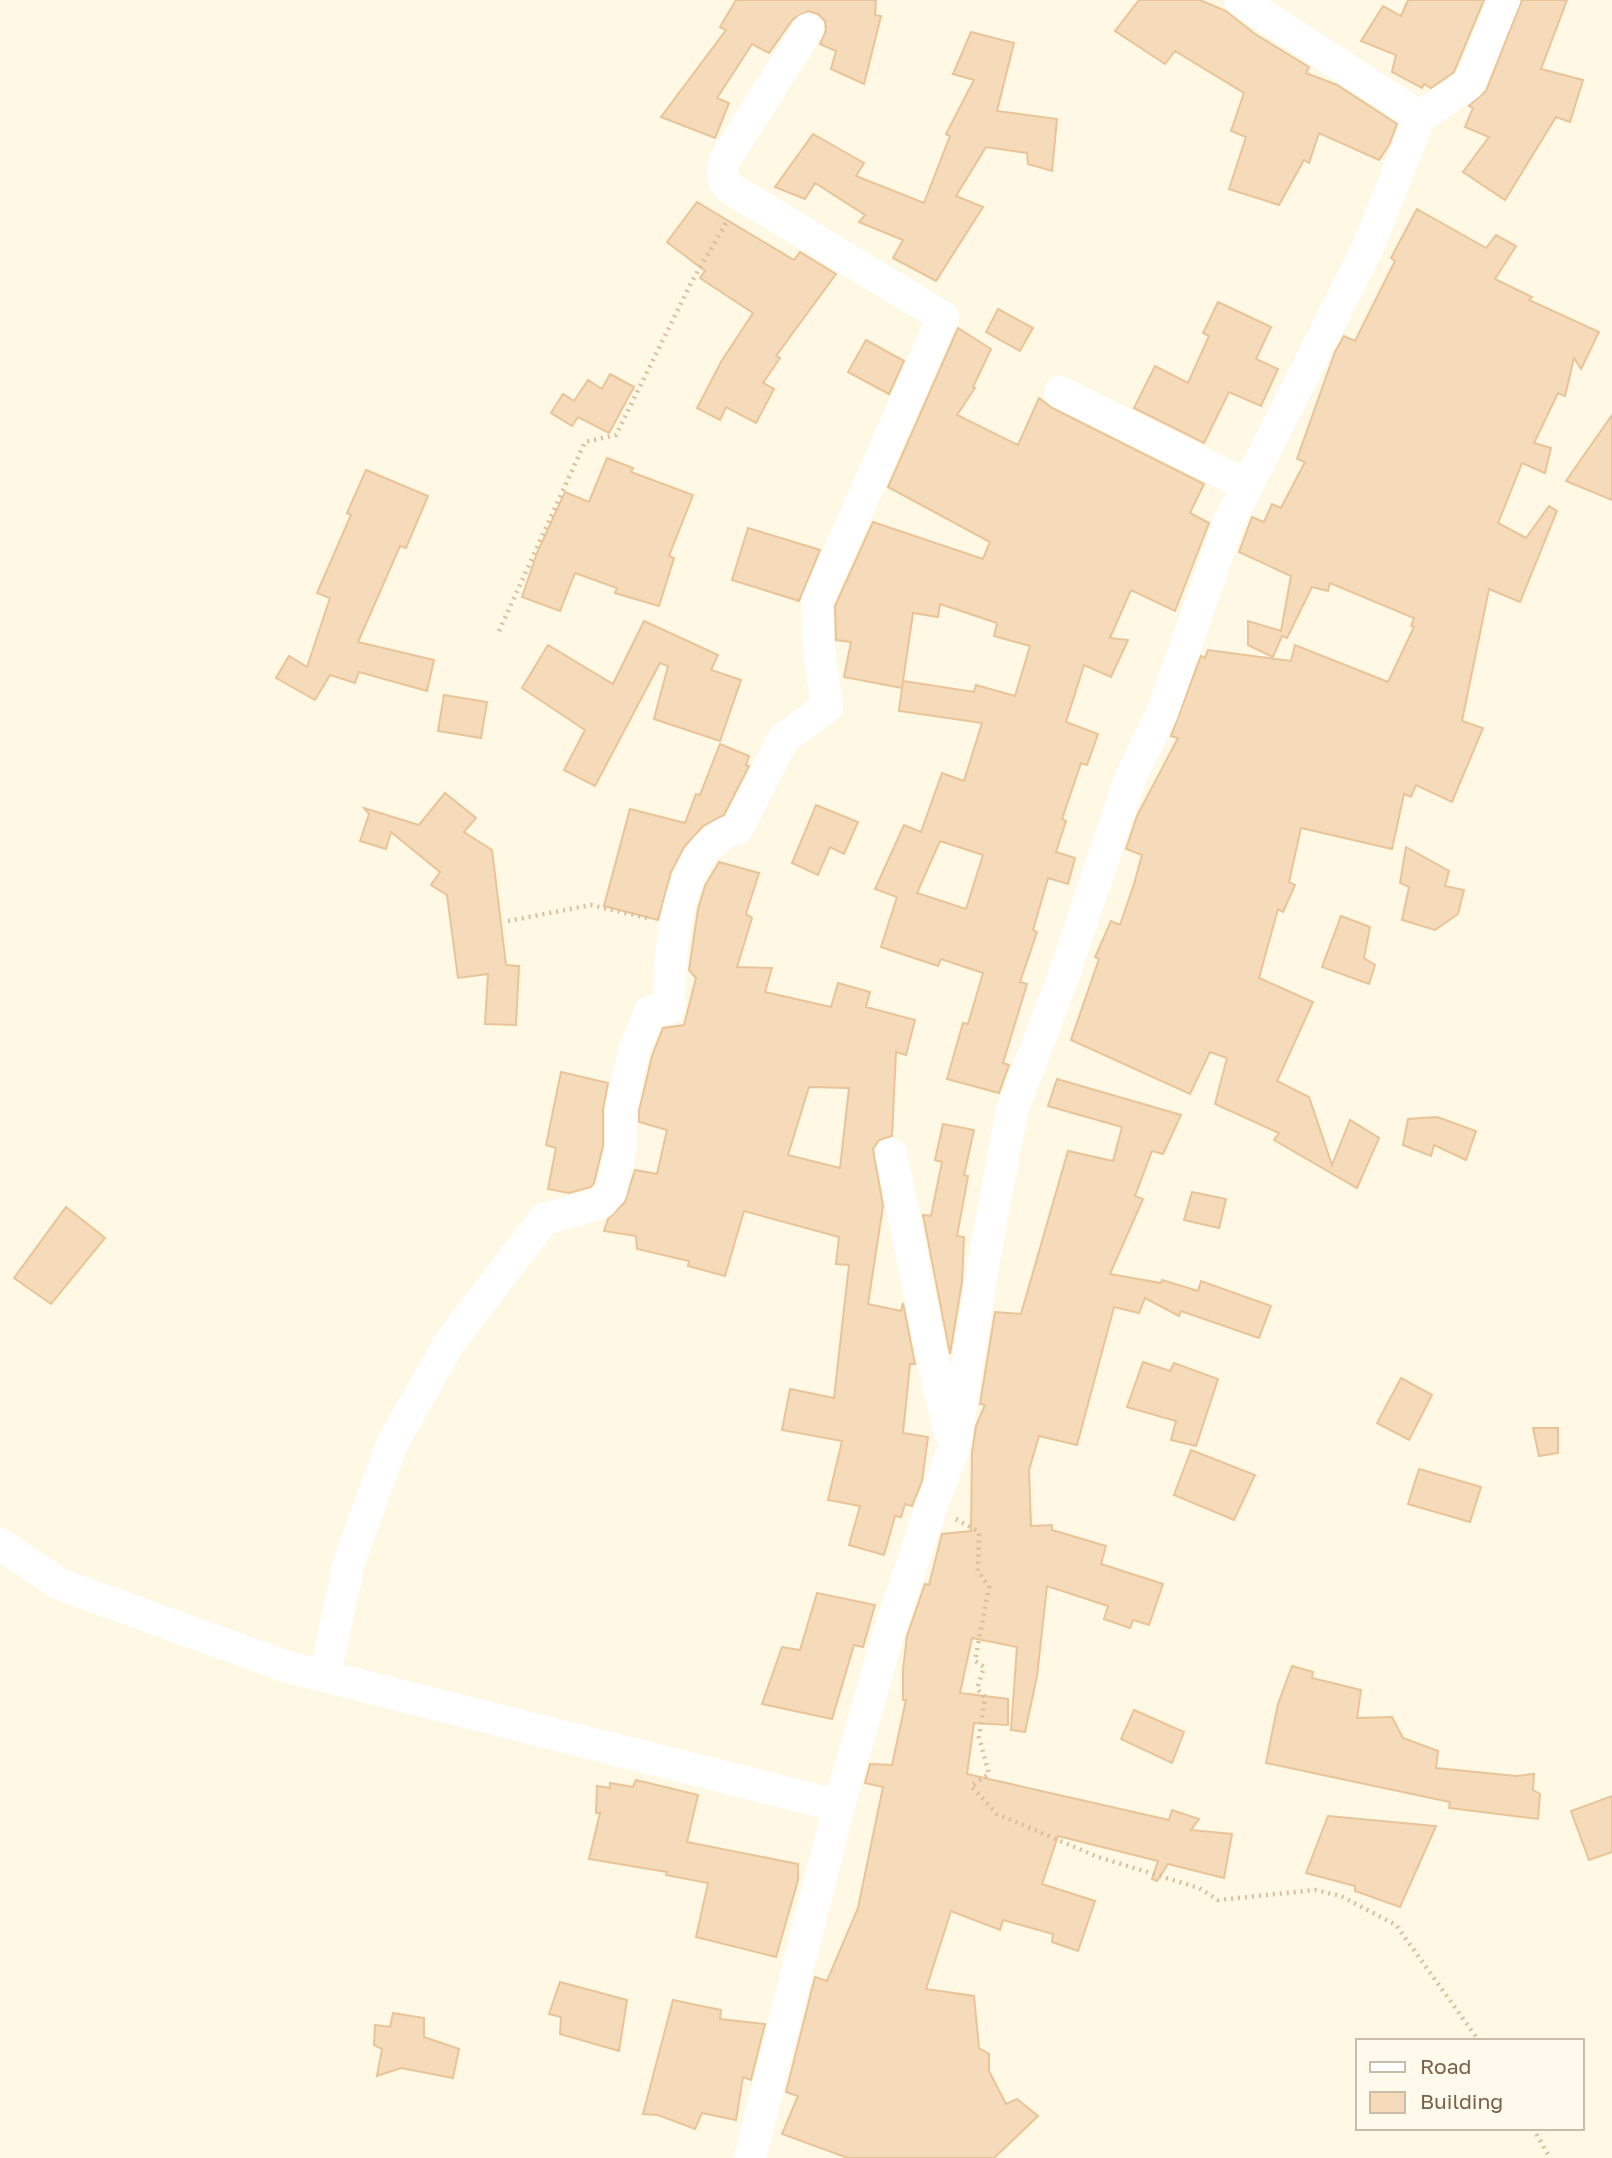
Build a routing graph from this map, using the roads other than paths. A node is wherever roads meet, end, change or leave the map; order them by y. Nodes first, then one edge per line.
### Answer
1 (1240, 0) edge
2 (1504, 0) edge
3 (808, 29) dead end
4 (1420, 117) junction
5 (1060, 392) dead end
6 (1247, 485) junction
7 (891, 1154) dead end
8 (954, 1448) junction
9 (0, 1544) edge
10 (325, 1674) junction
11 (839, 1806) junction
12 (750, 2158) edge

1 - 4 street
2 - 4 street
3 - 10 street
4 - 6 street
5 - 6 street
6 - 8 street
7 - 8 street
8 - 11 street
9 - 10 street
10 - 11 street
11 - 12 street

